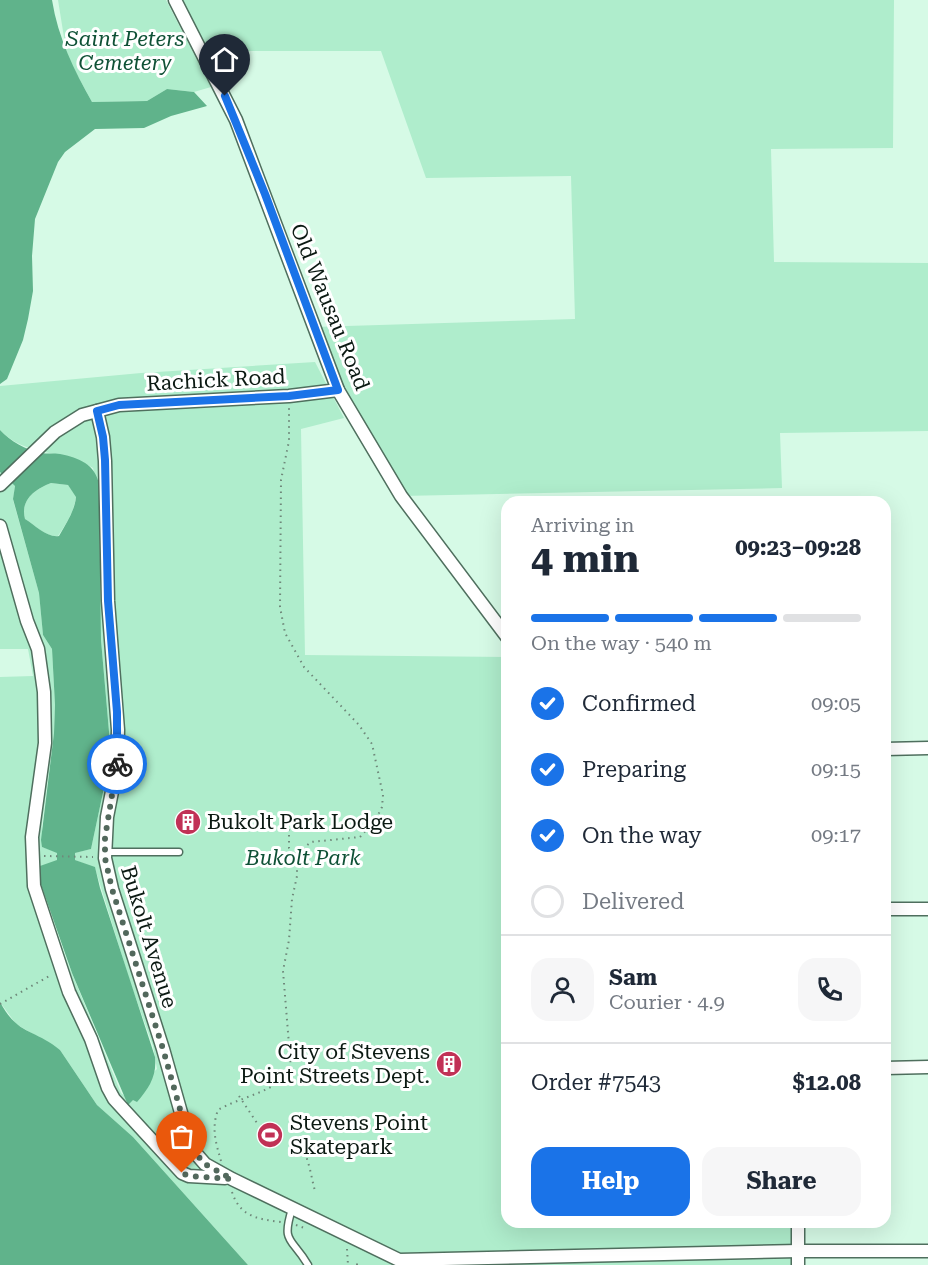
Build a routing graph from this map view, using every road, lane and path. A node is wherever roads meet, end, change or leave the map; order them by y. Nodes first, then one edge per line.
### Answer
1 (175, 0) edge
2 (338, 390) junction
3 (289, 396) junction
4 (97, 411) junction
5 (2, 483) edge
6 (0, 526) edge
7 (501, 629) edge
8 (928, 748) edge
9 (891, 749) edge
10 (289, 829) dead end
11 (179, 852) dead end
12 (105, 855) junction
13 (57, 856) dead end
14 (297, 861) junction
15 (891, 909) edge
16 (928, 909) edge
17 (62, 970) junction
18 (0, 1004) edge
19 (928, 1067) edge
20 (891, 1068) edge
21 (240, 1097) junction
22 (257, 1123) dead end
23 (301, 1148) dead end
24 (222, 1165) dead end
25 (231, 1182) junction
26 (315, 1191) dead end
27 (292, 1209) junction
28 (282, 1222) dead end
29 (295, 1225) dead end
30 (798, 1228) edge
31 (311, 1231) dead end
32 (344, 1246) dead end
33 (798, 1251) junction
34 (928, 1251) edge
35 (306, 1263) edge
36 (398, 1263) edge
37 (348, 1265) edge
38 (798, 1265) edge

1 - 2 street, Old Wausau Road
2 - 3 street, Rachick Road
2 - 7 street, Old Wausau Road
3 - 4 street, Rachick Road
3 - 14 path
4 - 5 street
4 - 12 street, Bukolt Avenue
6 - 17 street, Bukolt Avenue
8 - 9 street
10 - 14 path
11 - 12 lane
12 - 13 path
12 - 25 street, Bukolt Avenue
14 - 21 path
15 - 16 street
17 - 18 path
17 - 25 street, Bukolt Avenue
19 - 20 street
21 - 22 path
21 - 24 path
23 - 26 path
25 - 27 street, Bukolt Avenue
25 - 28 path
27 - 35 lane
27 - 36 street, Bukolt Avenue
29 - 31 path
30 - 33 street
32 - 37 path
33 - 34 street, Bukolt Avenue
33 - 36 street, Bukolt Avenue
33 - 38 street

